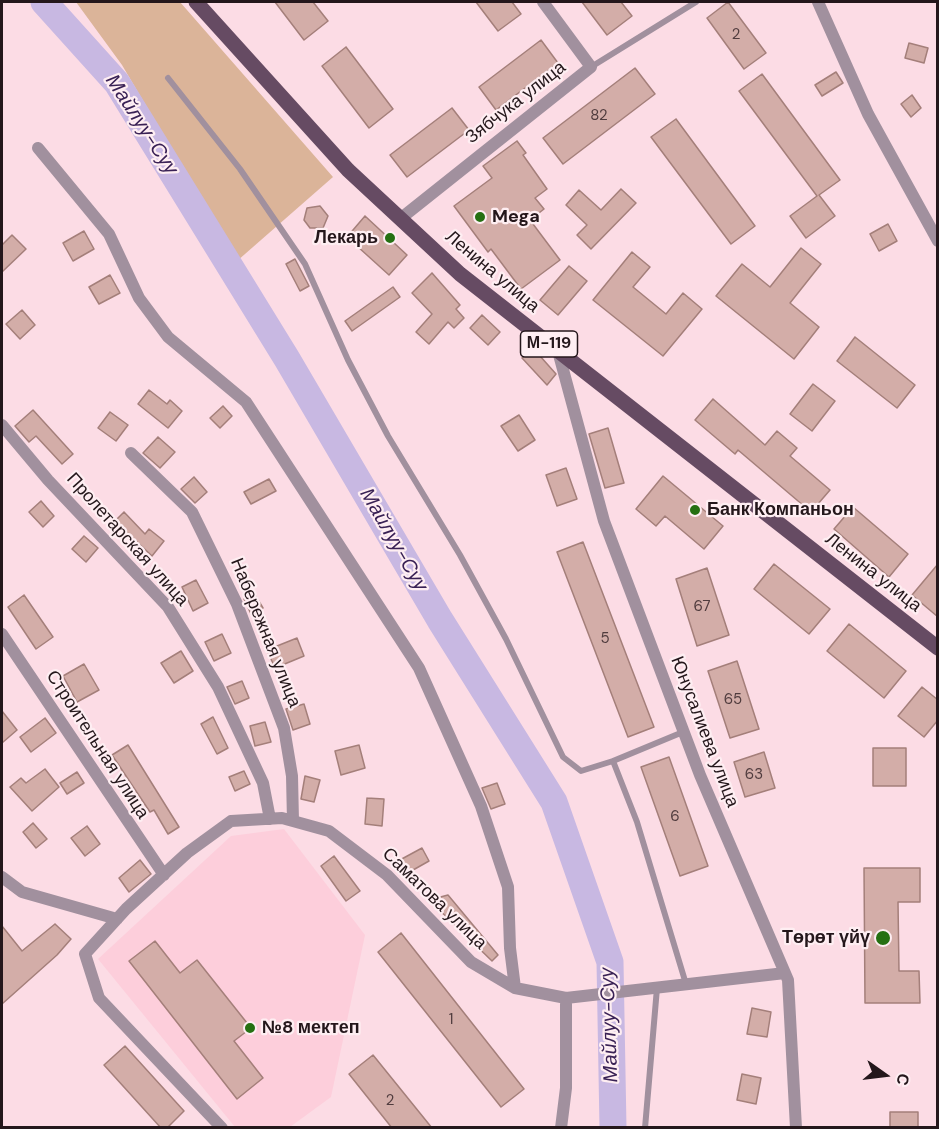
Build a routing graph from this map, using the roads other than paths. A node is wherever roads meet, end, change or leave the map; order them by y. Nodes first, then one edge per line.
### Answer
1 (196, 2) edge
2 (543, 2) edge
3 (696, 2) edge
4 (818, 2) edge
5 (591, 67) junction
6 (168, 78) dead end
7 (38, 148) dead end
8 (400, 219) junction
9 (938, 242) edge
10 (558, 351) junction
11 (2, 425) edge
12 (131, 453) dead end
13 (2, 634) edge
14 (938, 648) edge
15 (683, 732) junction
16 (613, 761) junction
17 (270, 819) junction
18 (293, 821) junction
19 (164, 875) junction
20 (2, 877) edge
21 (117, 919) junction
22 (785, 973) junction
23 (686, 984) junction
24 (516, 988) junction
25 (657, 988) junction
26 (566, 998) junction
27 (222, 1128) edge
28 (561, 1128) edge
29 (645, 1128) edge
30 (796, 1128) edge

1 - 8 main road, Ленина улица / М-119
2 - 5 street, Зябчука улица
3 - 5 lane
4 - 9 street
5 - 8 street, Зябчука улица
6 - 16 lane
7 - 24 street
8 - 10 main road, Ленина улица / М-119
10 - 14 main road, Ленина улица / М-119
10 - 15 street, Юнусалиева улица
11 - 17 street, Пролетарская улица
12 - 18 street, Набережная улица
13 - 19 street, Строительная улица
15 - 16 lane
15 - 22 street, Юнусалиева улица
16 - 23 lane
17 - 18 street, Саматова улица
17 - 19 street, Саматова улица
18 - 24 street, Саматова улица
19 - 21 street, Саматова улица
20 - 21 street
21 - 27 street, Саматова улица
22 - 23 street, Саматова улица
22 - 30 street, Юнусалиева улица
23 - 25 street, Саматова улица
24 - 26 street, Саматова улица
25 - 26 street, Саматова улица
25 - 29 lane
26 - 28 street

